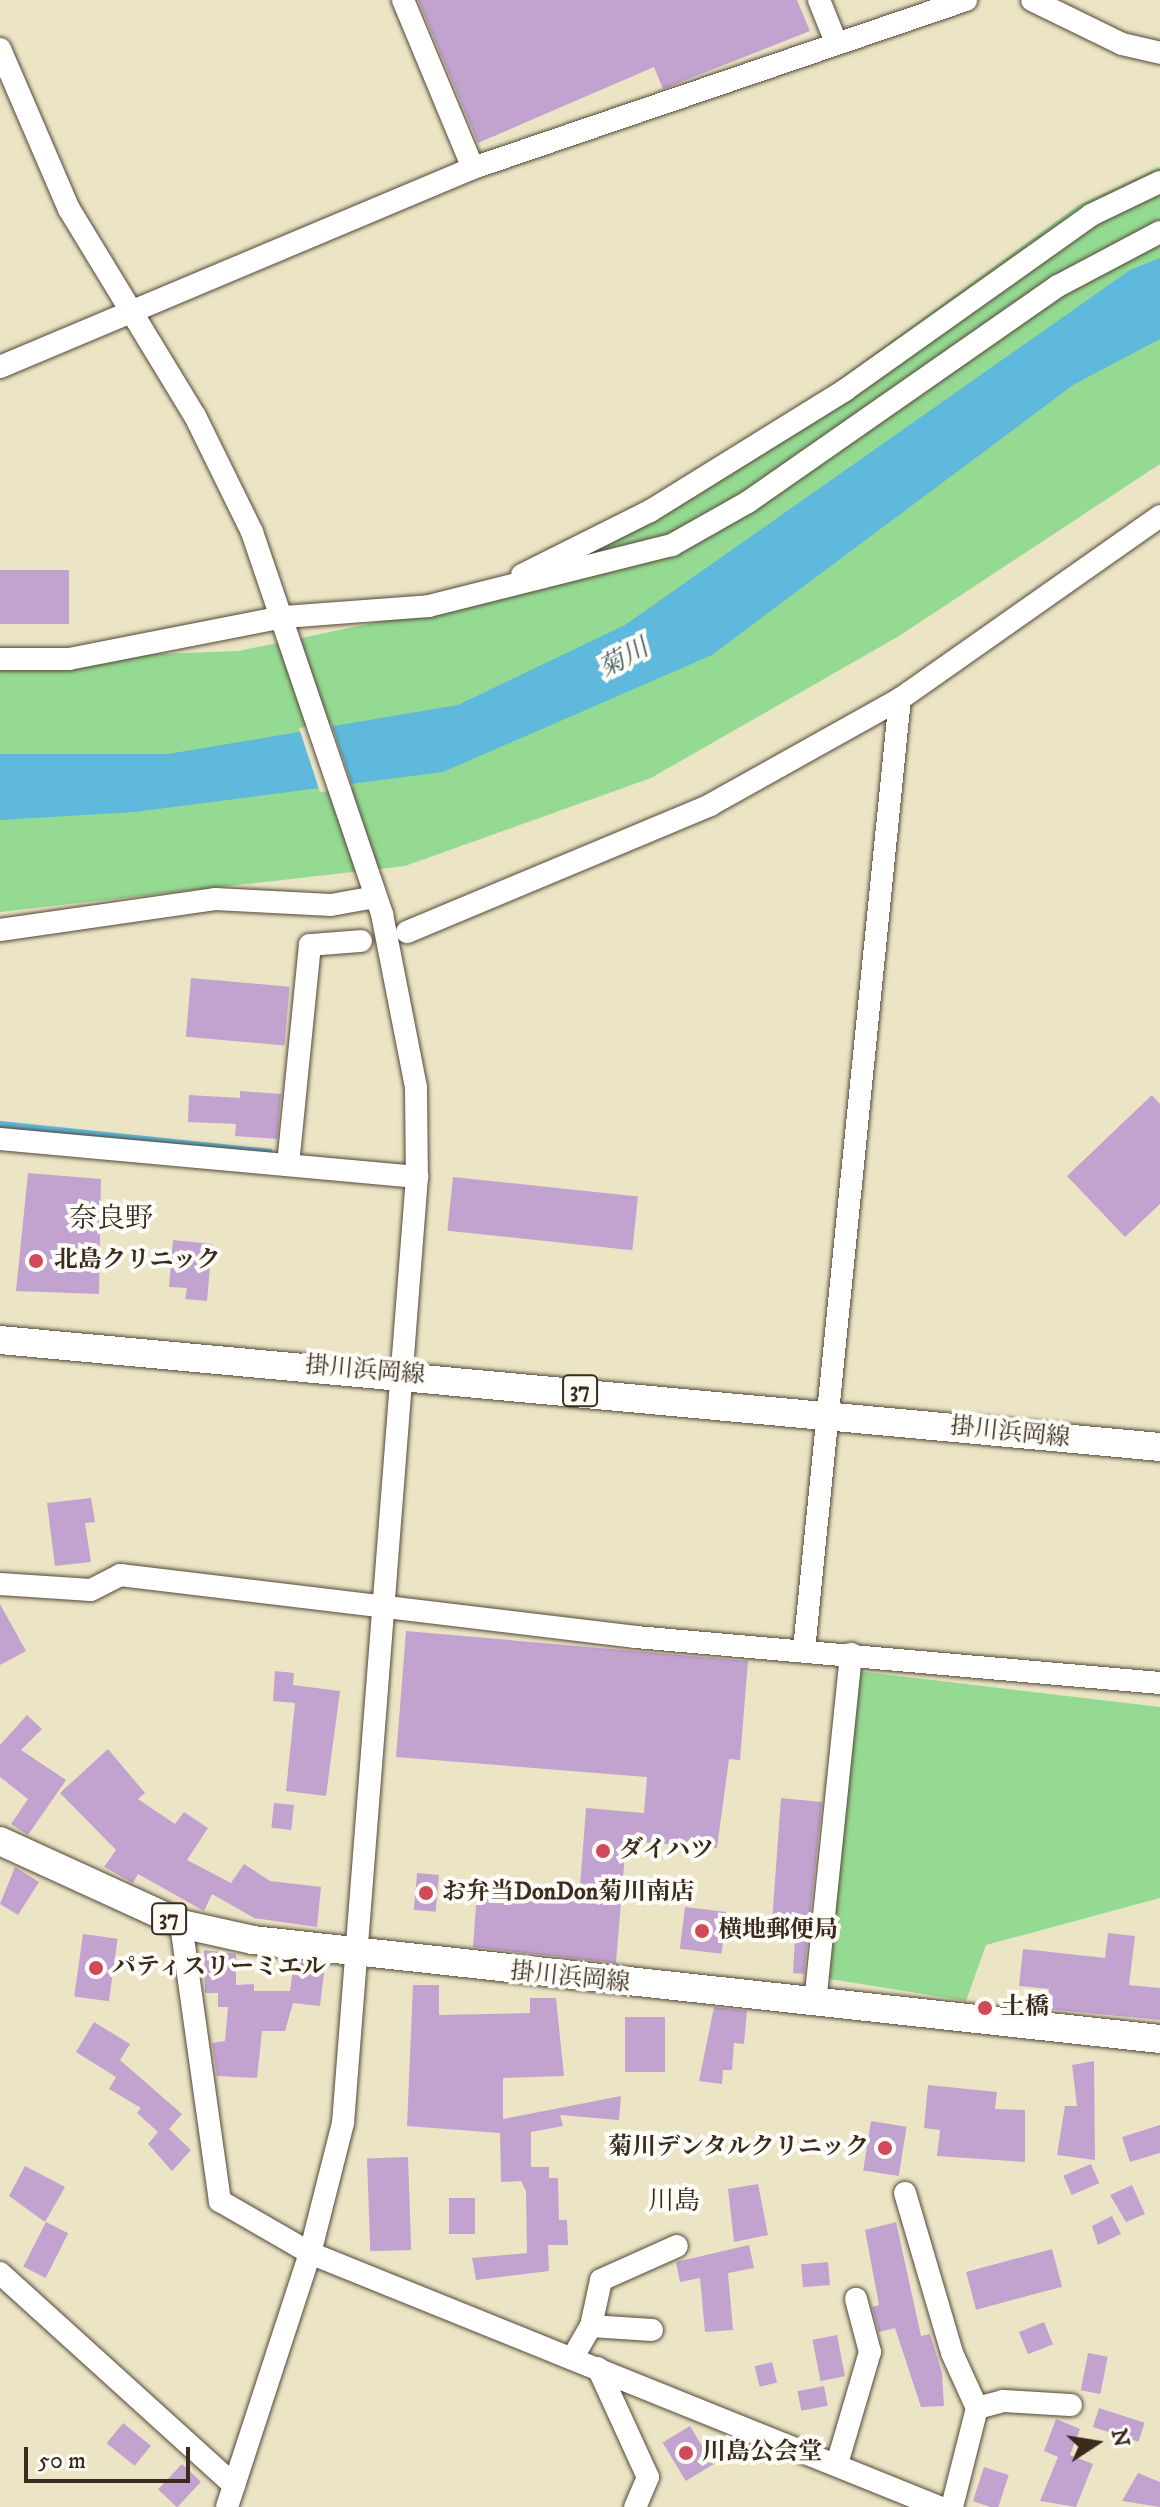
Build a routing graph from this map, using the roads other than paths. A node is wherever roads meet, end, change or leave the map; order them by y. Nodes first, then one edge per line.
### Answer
1 (403, 0) edge
2 (819, 0) edge
3 (966, 0) edge
4 (1032, 0) edge
5 (835, 40) junction
6 (0, 49) edge
7 (1160, 53) edge
8 (473, 168) junction
9 (1160, 182) edge
10 (1160, 232) edge
11 (126, 313) junction
12 (0, 367) edge
13 (1160, 516) edge
14 (513, 580) junction
15 (285, 622) junction
16 (0, 659) edge
17 (900, 699) junction
18 (373, 892) junction
19 (0, 930) edge
20 (407, 932) dead end
21 (361, 941) dead end
22 (0, 1139) edge
23 (288, 1165) junction
24 (417, 1177) junction
25 (0, 1340) edge
26 (401, 1374) junction
27 (827, 1415) junction
28 (1160, 1447) edge
29 (0, 1584) edge
30 (380, 1609) junction
31 (804, 1650) junction
32 (851, 1654) junction
33 (1160, 1683) edge
34 (0, 1841) edge
35 (181, 1924) junction
36 (351, 1955) junction
37 (815, 2003) junction
38 (1160, 2039) edge
39 (905, 2193) dead end
40 (677, 2246) dead end
41 (310, 2253) junction
42 (0, 2273) edge
43 (856, 2299) dead end
44 (591, 2326) junction
45 (652, 2330) dead end
46 (573, 2357) junction
47 (598, 2368) junction
48 (1071, 2405) dead end
49 (977, 2408) junction
50 (837, 2464) junction
51 (234, 2485) junction
52 (227, 2507) edge
53 (635, 2507) edge
54 (939, 2507) edge
55 (952, 2507) edge

1 - 8 street
2 - 5 street
3 - 5 street
4 - 7 street
5 - 8 street
6 - 11 street
8 - 11 street
9 - 14 street
10 - 14 street
11 - 12 street
11 - 15 street
13 - 17 street
14 - 15 street
15 - 16 street
15 - 18 street
17 - 20 street
17 - 27 street
18 - 19 street
18 - 24 street
21 - 23 street
22 - 23 street
23 - 24 street
24 - 26 street
25 - 26 main road, 掛川浜岡線 / 37
26 - 27 main road, 掛川浜岡線 / 37
26 - 30 street
27 - 28 main road, 掛川浜岡線 / 37
27 - 31 street
29 - 30 street
30 - 31 street
30 - 36 street
31 - 32 street
32 - 33 street
32 - 37 street
34 - 35 main road, 掛川浜岡線 / 37
35 - 36 main road, 掛川浜岡線 / 37
35 - 41 street
36 - 37 main road, 掛川浜岡線 / 37
36 - 41 street
37 - 38 main road, 掛川浜岡線 / 37
39 - 49 street
40 - 44 street
41 - 46 street
41 - 51 street
42 - 51 street
43 - 50 street
44 - 45 street
44 - 46 street
46 - 47 street
47 - 50 street
47 - 53 street
48 - 49 street
49 - 55 street
50 - 54 street
51 - 52 street

